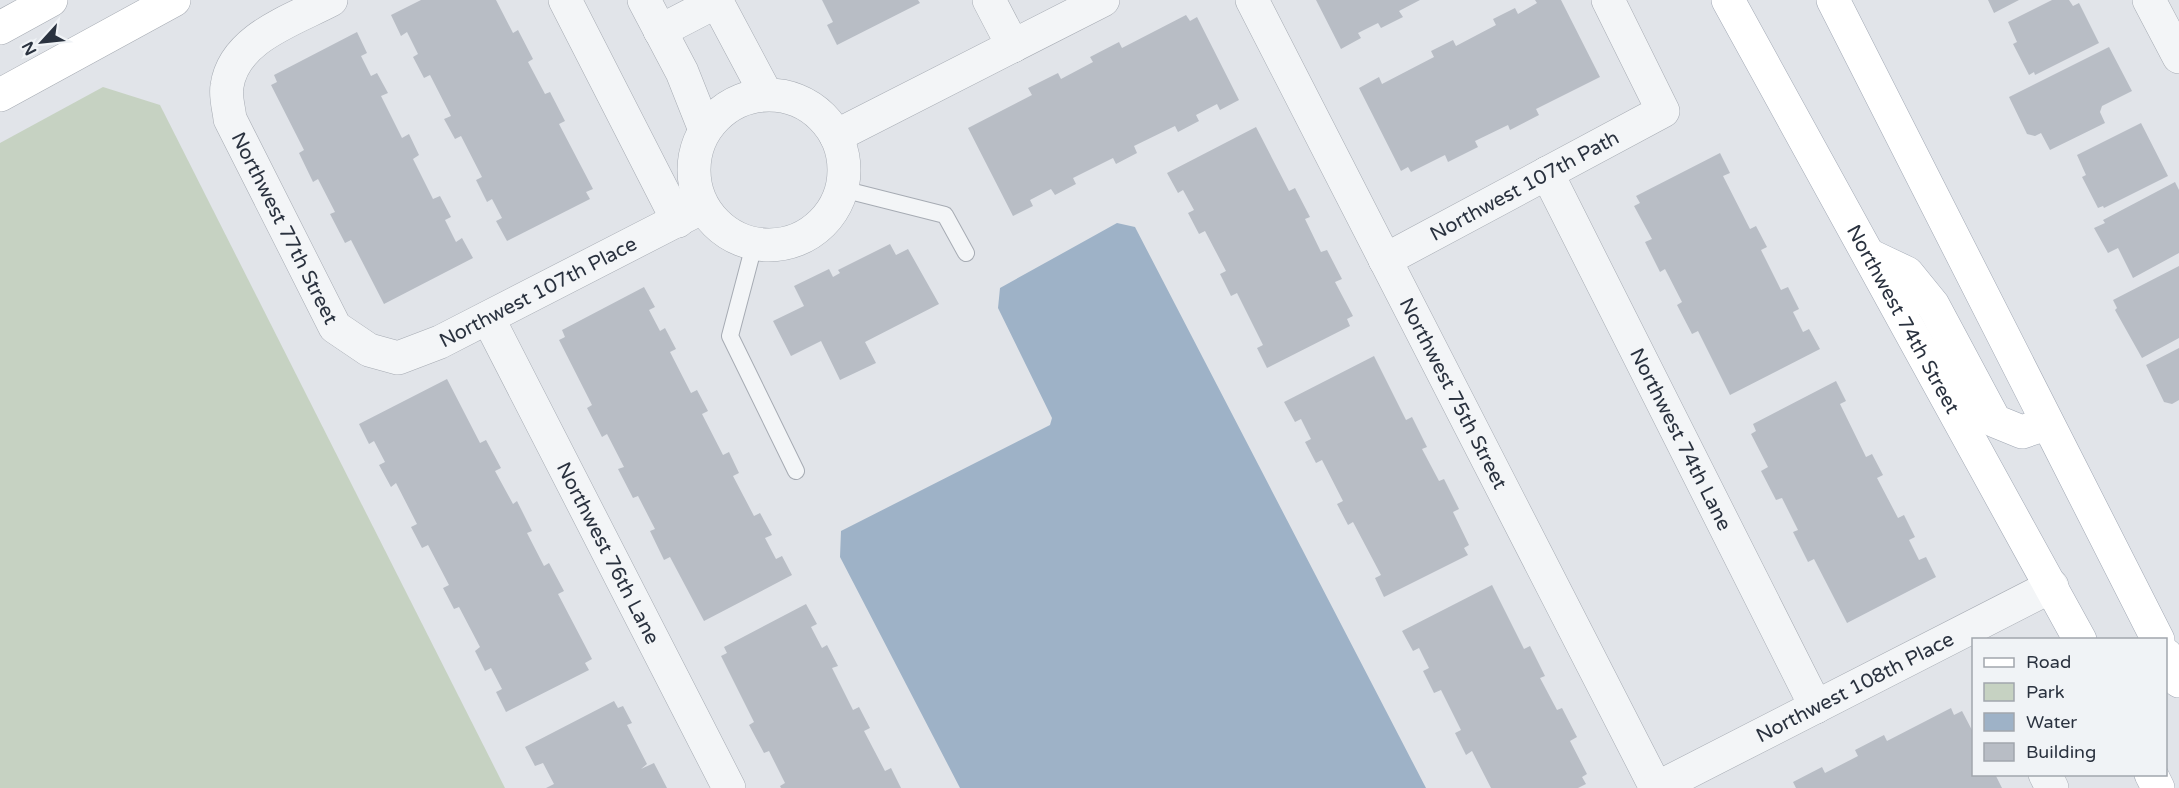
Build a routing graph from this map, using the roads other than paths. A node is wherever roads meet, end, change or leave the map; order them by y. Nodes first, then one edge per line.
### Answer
1 (174, 0) edge
2 (331, 0) edge
3 (565, 0) edge
4 (644, 0) edge
5 (989, 0) edge
6 (1103, 0) edge
7 (1252, 0) edge
8 (1608, 0) edge
9 (1728, 0) edge
10 (1833, 0) edge
11 (2150, 0) edge
12 (716, 1) edge
13 (34, 4) edge
14 (0, 28) edge
15 (660, 31) junction
16 (1013, 46) junction
17 (2179, 57) edge
18 (0, 94) edge
19 (766, 94) junction
20 (705, 130) junction
21 (836, 136) junction
22 (1547, 173) junction
23 (842, 189) junction
24 (691, 214) junction
25 (754, 245) junction
26 (966, 253) dead end
27 (1871, 256) junction
28 (1385, 260) junction
29 (488, 318) junction
30 (369, 350) joint
31 (2046, 424) junction
32 (796, 471) dead end
33 (2052, 586) junction
34 (1972, 634) edge
35 (2079, 638) edge
36 (2157, 638) edge
37 (2167, 657) edge
38 (2179, 681) edge
39 (1816, 707) junction
40 (729, 788) edge
41 (1656, 788) edge

1 - 18 main road
2 - 30 street, Northwest 77th Street
3 - 24 street
4 - 15 street
5 - 16 street
6 - 16 street
7 - 28 street, Northwest 75th Street
8 - 22 street, Northwest 107th Path
9 - 27 main road, Northwest 74th Street
10 - 31 main road
11 - 17 street
12 - 15 street
12 - 19 street
13 - 14 main road
15 - 20 street
16 - 21 street
19 - 20 street
19 - 21 street
20 - 24 street
21 - 23 street
22 - 28 street, Northwest 107th Path
22 - 39 street, Northwest 74th Lane
23 - 25 street
23 - 26 lane
24 - 25 street
24 - 29 street, Northwest 107th Place
25 - 32 lane
27 - 31 main road
27 - 33 main road, Northwest 74th Street
28 - 41 street, Northwest 75th Street
29 - 30 street, Northwest 107th Place
29 - 40 street, Northwest 76th Lane
31 - 36 main road
33 - 34 street, Northwest 108th Place
33 - 35 main road, Northwest 74th Street
34 - 39 street, Northwest 108th Place
37 - 38 main road
39 - 41 street, Northwest 108th Place

